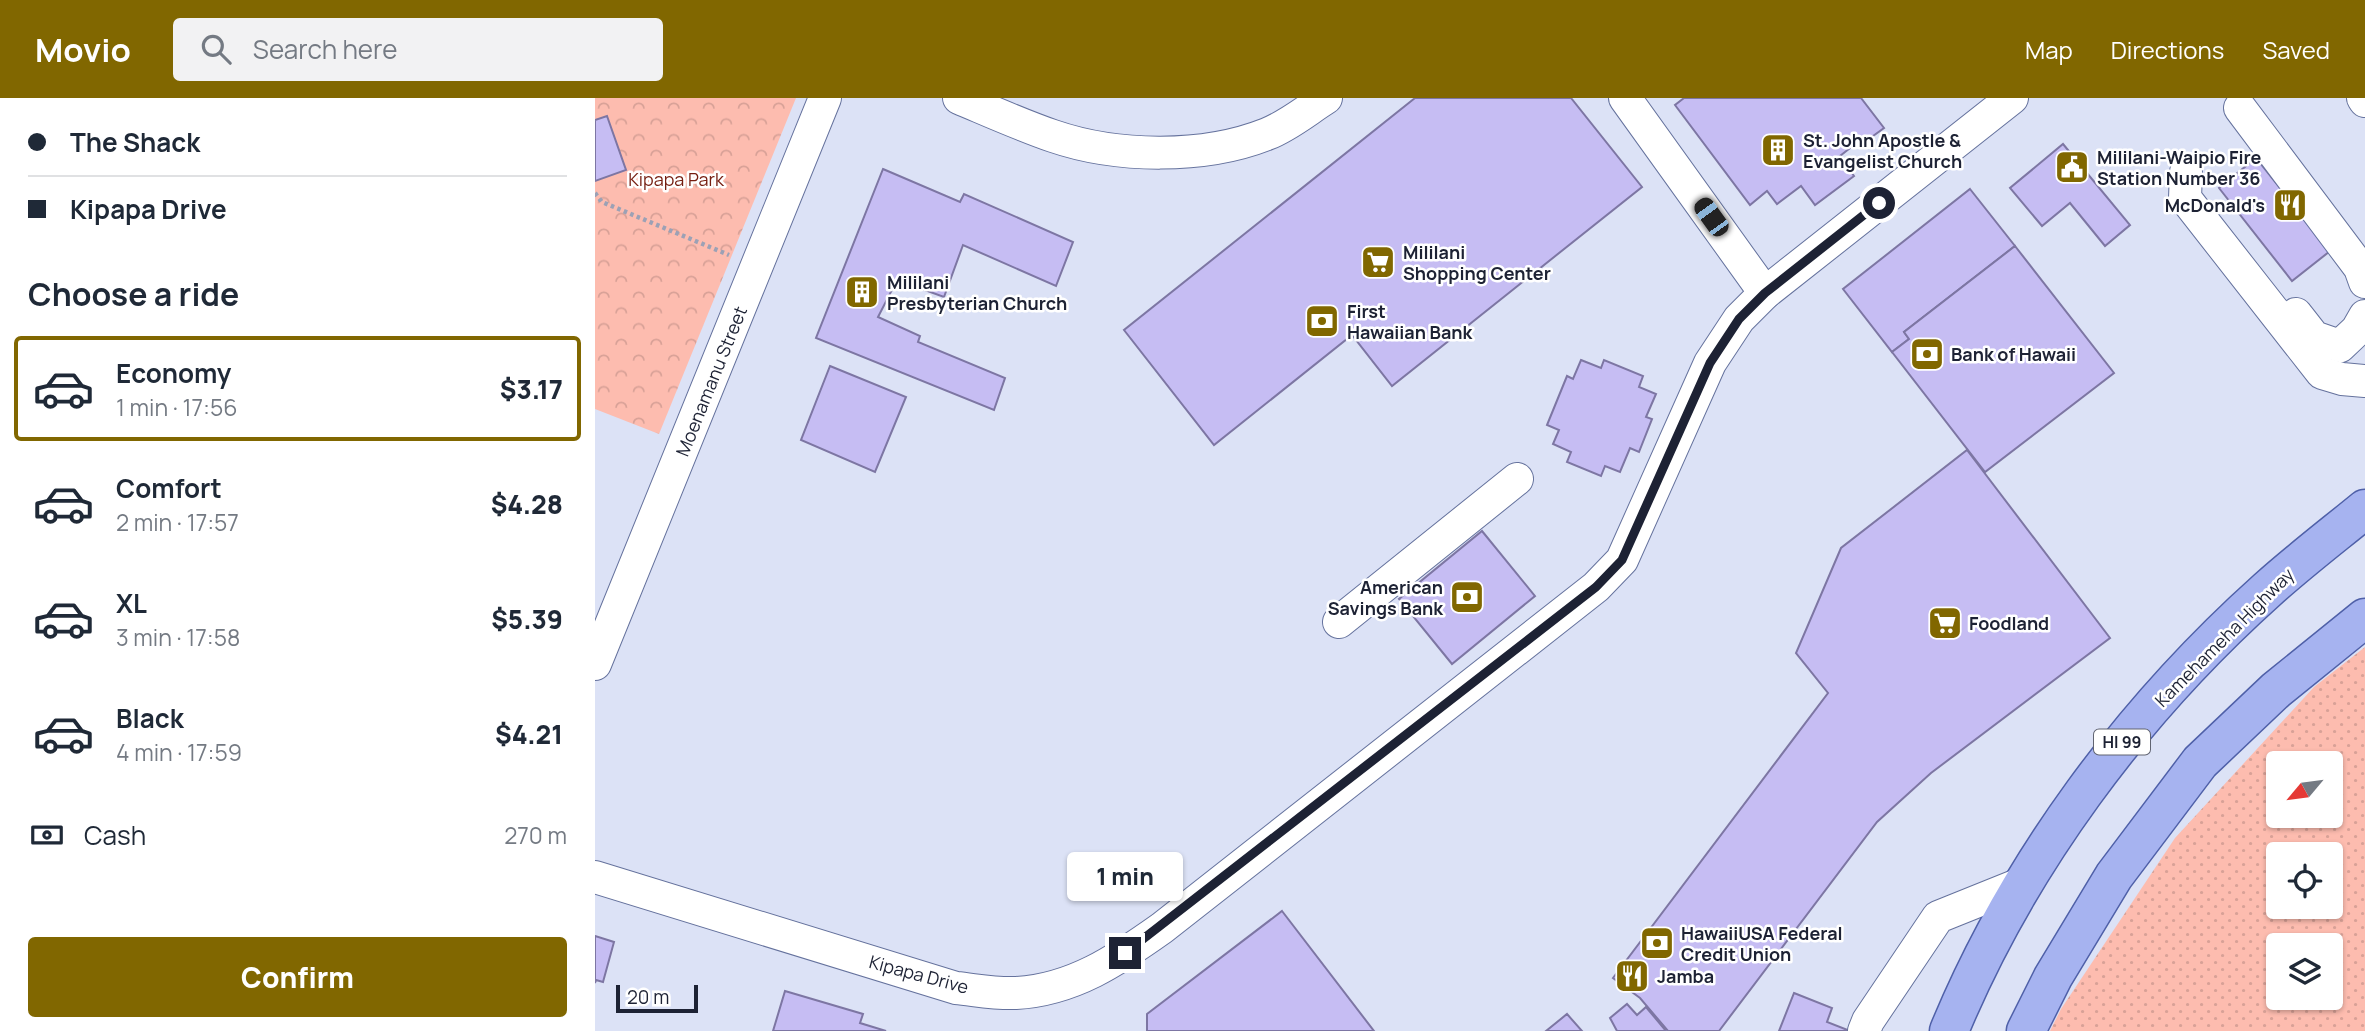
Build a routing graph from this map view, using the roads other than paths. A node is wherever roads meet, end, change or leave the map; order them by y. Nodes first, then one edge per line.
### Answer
1 (825, 98) edge
2 (959, 98) edge
3 (1326, 98) edge
4 (1625, 98) edge
5 (2012, 98) edge
6 (2365, 252) edge
7 (2365, 282) edge
8 (1765, 293) junction
9 (2365, 316) edge
10 (2353, 353) edge
11 (2365, 381) edge
12 (1517, 479) dead end
13 (2365, 509) edge
14 (2365, 618) edge
15 (1339, 622) dead end
16 (595, 664) edge
17 (595, 877) edge
18 (2025, 882) junction
19 (1864, 1031) edge
20 (1949, 1031) edge
21 (2026, 1031) edge

1 - 16 street, Moenamanu Street
2 - 3 street
4 - 8 street
5 - 8 street, Kipapa Drive
6 - 7 street
8 - 17 street, Kipapa Drive
9 - 10 street
10 - 11 street
12 - 15 street
13 - 18 main road, Kamehameha Highway / HI 99
14 - 21 main road
18 - 19 street
18 - 20 main road, Kamehameha Highway / HI 99

